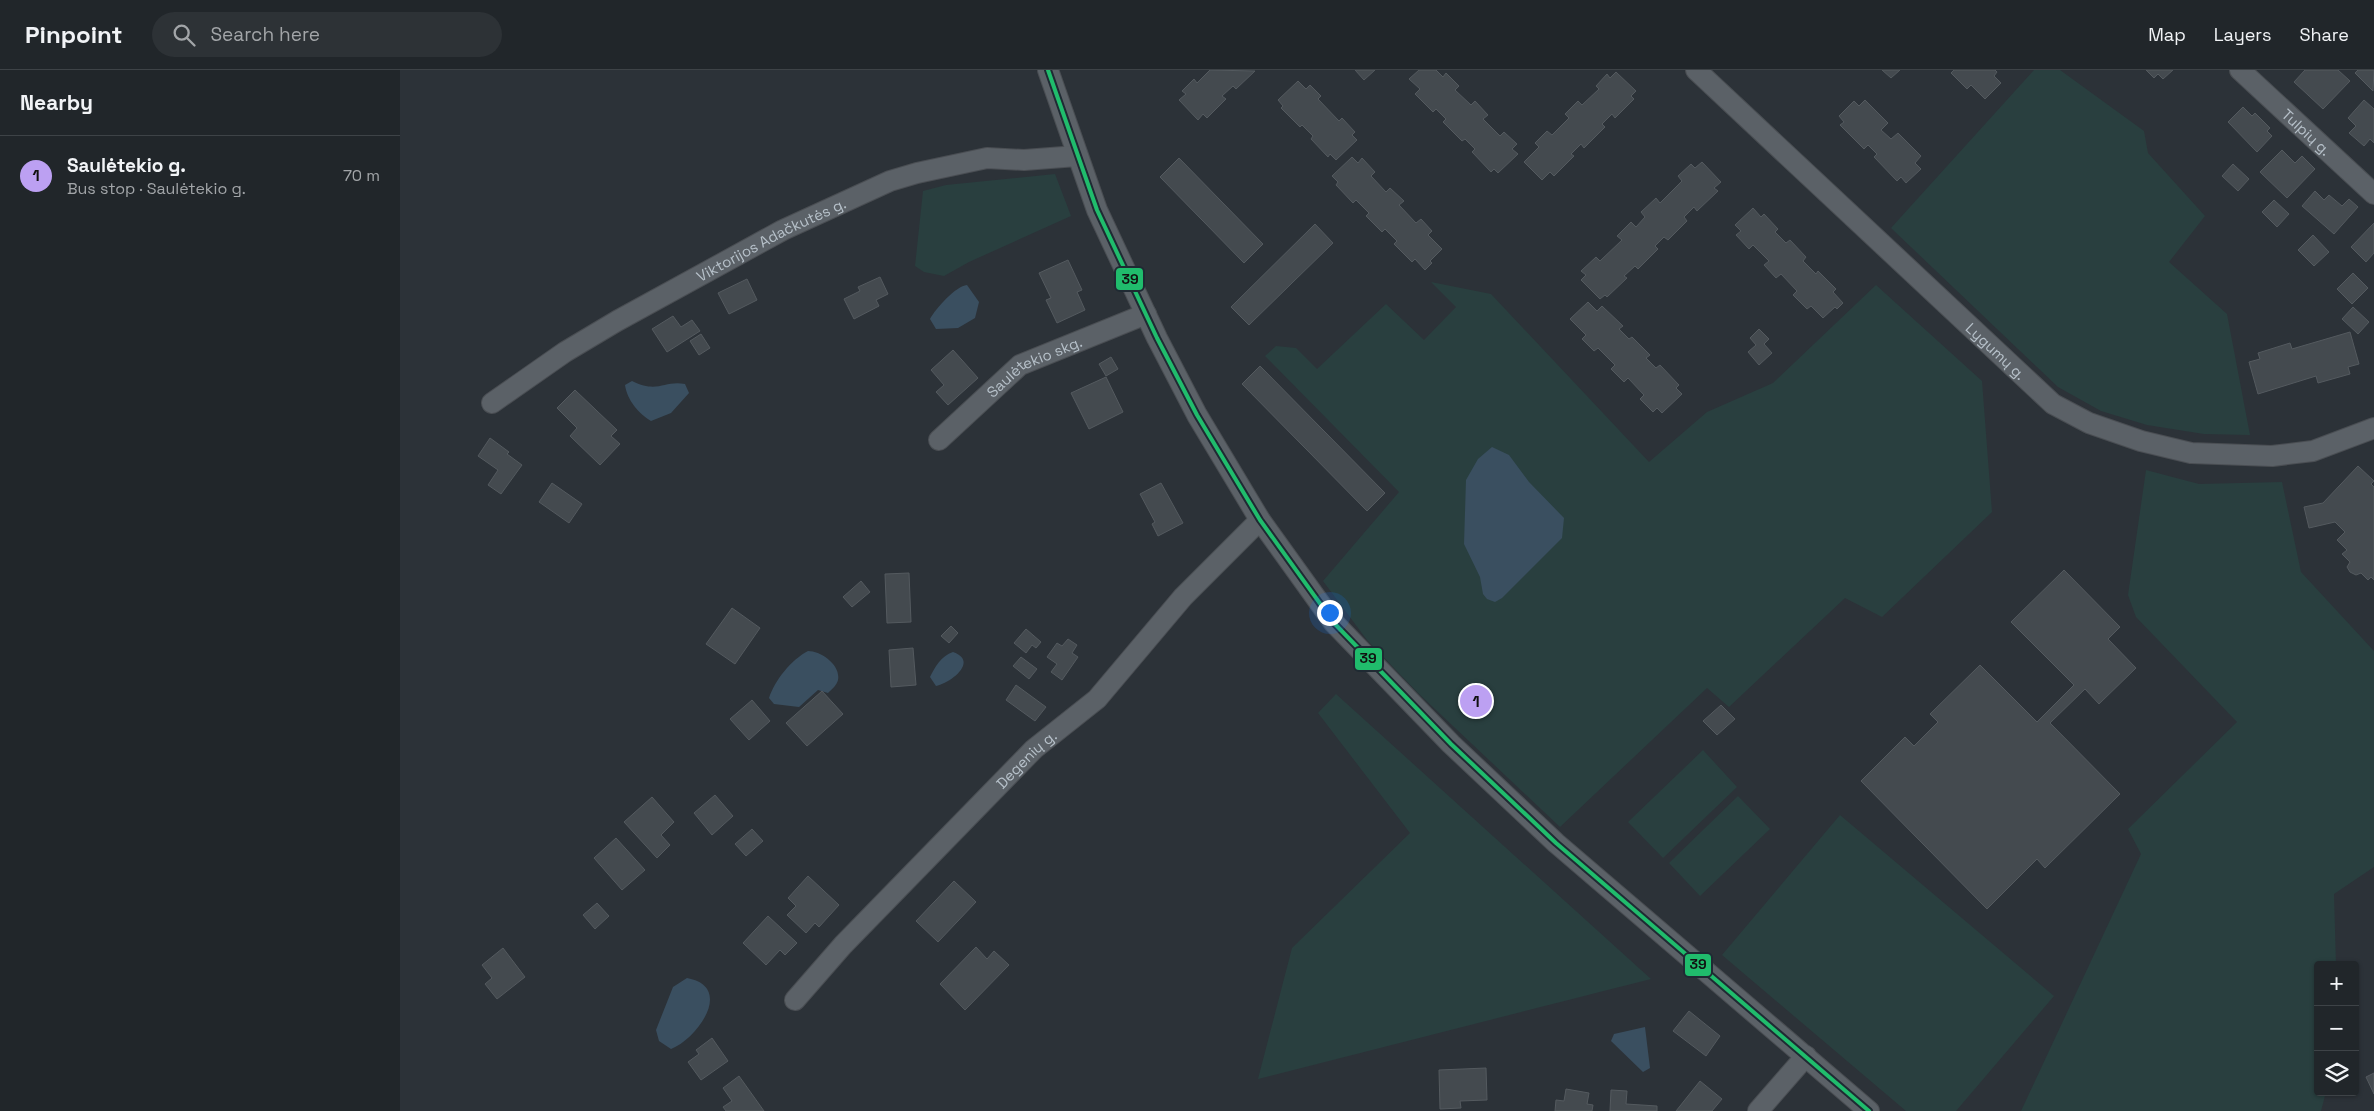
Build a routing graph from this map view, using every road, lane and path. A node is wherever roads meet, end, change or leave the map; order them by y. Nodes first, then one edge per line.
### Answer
1 (1048, 70) edge
2 (1696, 70) edge
3 (2240, 70) edge
4 (1077, 156) junction
5 (2374, 194) edge
6 (1146, 314) junction
7 (492, 403) dead end
8 (2374, 428) edge
9 (939, 440) dead end
10 (1260, 520) junction
11 (795, 1000) dead end
12 (1806, 1056) junction
13 (1758, 1111) edge
14 (1869, 1111) edge

1 - 4 street
2 - 8 street, Lygumų g.
3 - 5 street, Tulpių g.
4 - 6 street
4 - 7 street, Viktorijos Adačkutės g.
6 - 9 street, Saulėtekio skg.
6 - 10 street
10 - 11 street, Degenių g.
10 - 12 street
12 - 13 street
12 - 14 street

